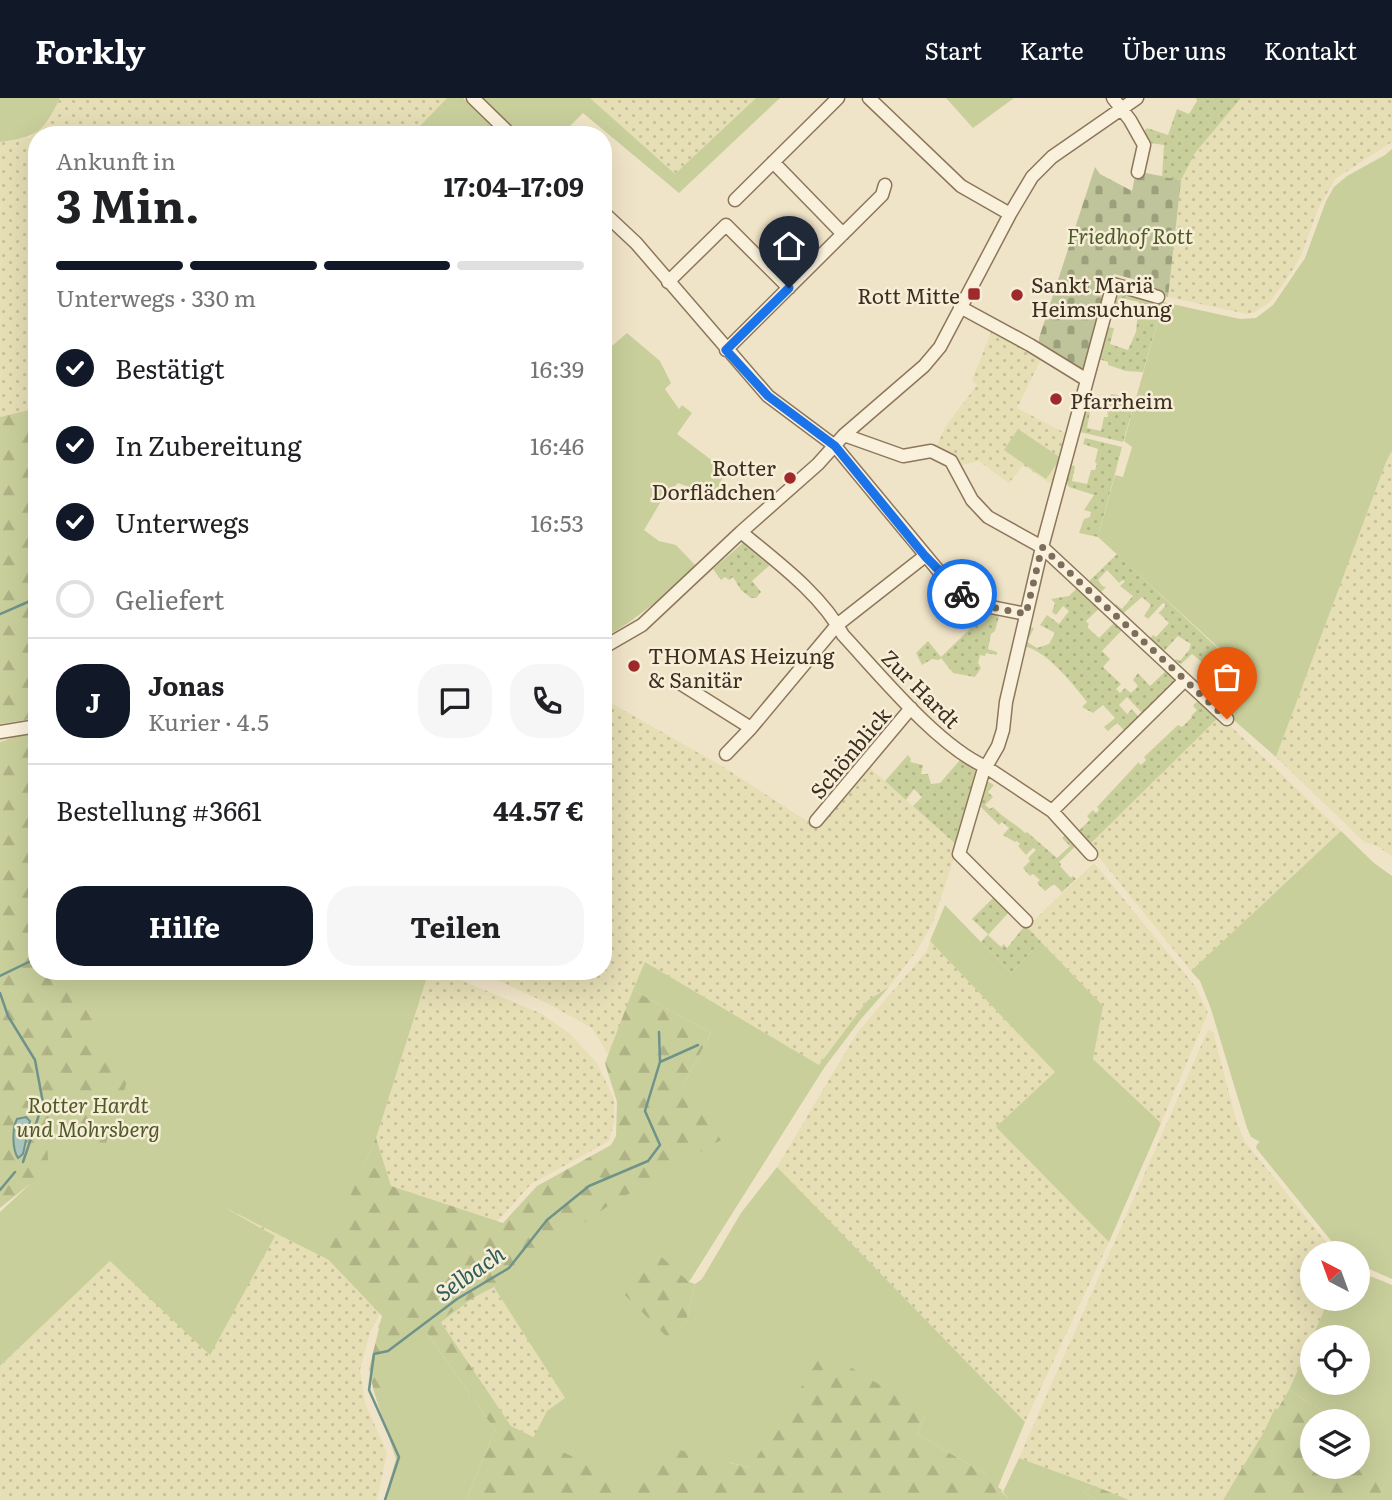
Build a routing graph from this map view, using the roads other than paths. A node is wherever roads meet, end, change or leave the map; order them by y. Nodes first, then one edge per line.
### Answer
1 (473, 98) edge
2 (838, 98) edge
3 (869, 98) edge
4 (1113, 98) edge
5 (1137, 98) edge
6 (1121, 109) junction
7 (502, 126) edge
8 (773, 162) junction
9 (1138, 172) dead end
10 (885, 185) dead end
11 (735, 200) dead end
12 (1010, 214) junction
13 (612, 220) edge
14 (843, 234) junction
15 (668, 282) junction
16 (789, 288) junction
17 (1158, 297) dead end
18 (960, 307) junction
19 (726, 350) junction
20 (1087, 380) junction
21 (845, 435) junction
22 (835, 446) junction
23 (741, 532) junction
24 (1042, 547) junction
25 (925, 556) junction
26 (1026, 614) junction
27 (837, 625) junction
28 (612, 642) edge
29 (1185, 680) junction
30 (678, 682) dead end
31 (911, 708) junction
32 (1227, 719) dead end
33 (28, 727) edge
34 (751, 728) junction
35 (0, 732) edge
36 (726, 754) dead end
37 (986, 767) junction
38 (1052, 811) junction
39 (816, 821) dead end
40 (1091, 854) dead end
41 (1026, 921) dead end

1 - 7 street
2 - 8 street
3 - 12 street
4 - 6 street
5 - 6 street
6 - 9 street
6 - 12 street
8 - 11 street
8 - 14 street
10 - 14 street
12 - 18 street
13 - 15 street
14 - 16 street
15 - 16 street
15 - 19 street
16 - 19 street
17 - 20 street
18 - 20 street
18 - 21 street
19 - 22 street
20 - 24 street
21 - 22 street
21 - 24 street
22 - 23 street
22 - 25 street
23 - 27 street, Zur Hardt
23 - 28 street
24 - 26 street
24 - 29 street
25 - 26 street
25 - 27 street
26 - 37 street
27 - 31 street, Zur Hardt
27 - 34 street
29 - 32 street
29 - 38 street
30 - 34 street
31 - 37 street, Zur Hardt
31 - 39 street, Schönblick
33 - 35 street
34 - 36 street
37 - 38 street, Zur Hardt
37 - 41 street
38 - 40 street, Zur Hardt

